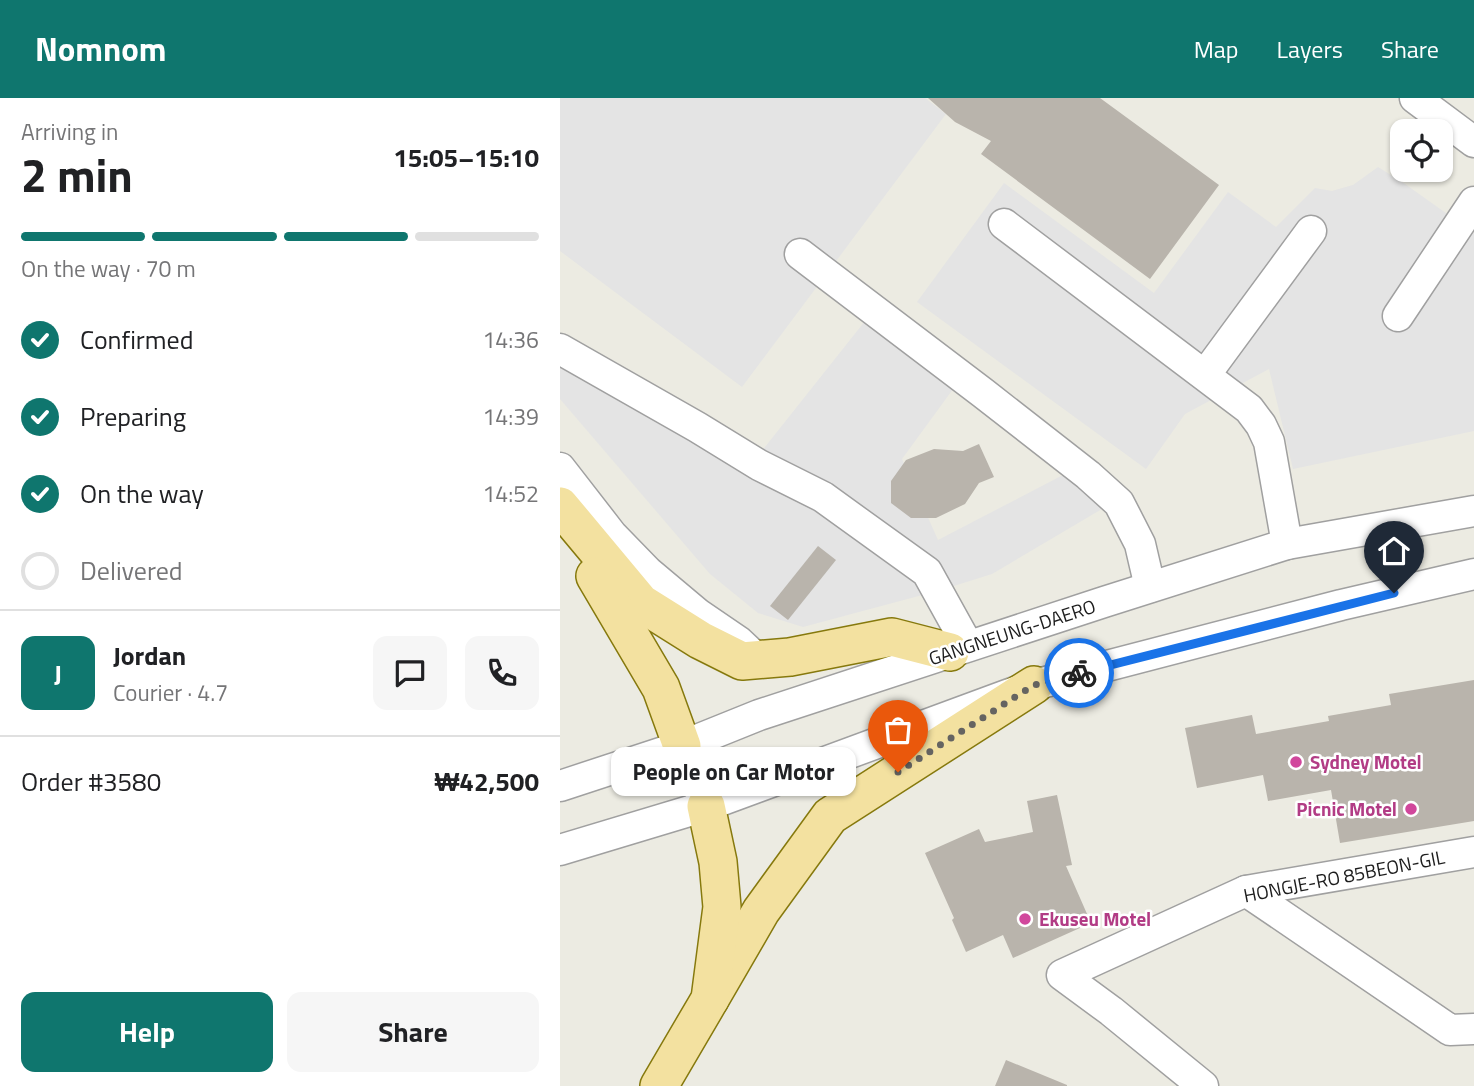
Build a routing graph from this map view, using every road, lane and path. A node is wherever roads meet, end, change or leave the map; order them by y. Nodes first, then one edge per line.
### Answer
1 (1415, 98) edge
2 (1474, 142) edge
3 (1474, 202) edge
4 (1004, 224) dead end
5 (1311, 231) dead end
6 (800, 254) dead end
7 (1398, 316) dead end
8 (560, 349) edge
9 (1205, 375) junction
10 (560, 468) edge
11 (560, 506) edge
12 (1474, 511) edge
13 (560, 517) edge
14 (1287, 544) junction
15 (1474, 574) edge
16 (1150, 587) junction
17 (959, 649) junction
18 (758, 660) junction
19 (1034, 685) junction
20 (682, 746) junction
21 (560, 786) edge
22 (706, 806) junction
23 (812, 841) junction
24 (560, 850) edge
25 (1474, 852) edge
26 (1246, 891) junction
27 (710, 999) junction
28 (1474, 1029) edge
29 (1201, 1085) edge
30 (659, 1086) edge
31 (675, 1086) edge

1 - 2 street
3 - 7 street
4 - 9 street
5 - 9 street
6 - 16 street
8 - 17 street
9 - 14 street
10 - 18 street
11 - 18 main road
12 - 14 street, GANGNEUNG-DAERO
13 - 20 main road
14 - 16 street, GANGNEUNG-DAERO
15 - 19 street
16 - 17 street, GANGNEUNG-DAERO
17 - 18 main road
17 - 20 street, GANGNEUNG-DAERO
19 - 22 street
19 - 23 main road
20 - 21 street, GANGNEUNG-DAERO
20 - 22 street
22 - 24 street
22 - 27 main road
23 - 27 main road
23 - 31 street
25 - 26 street, HONGJE-RO 85BEON-GIL
26 - 28 street
26 - 29 street, HONGJE-RO 85BEON-GIL
27 - 30 main road

